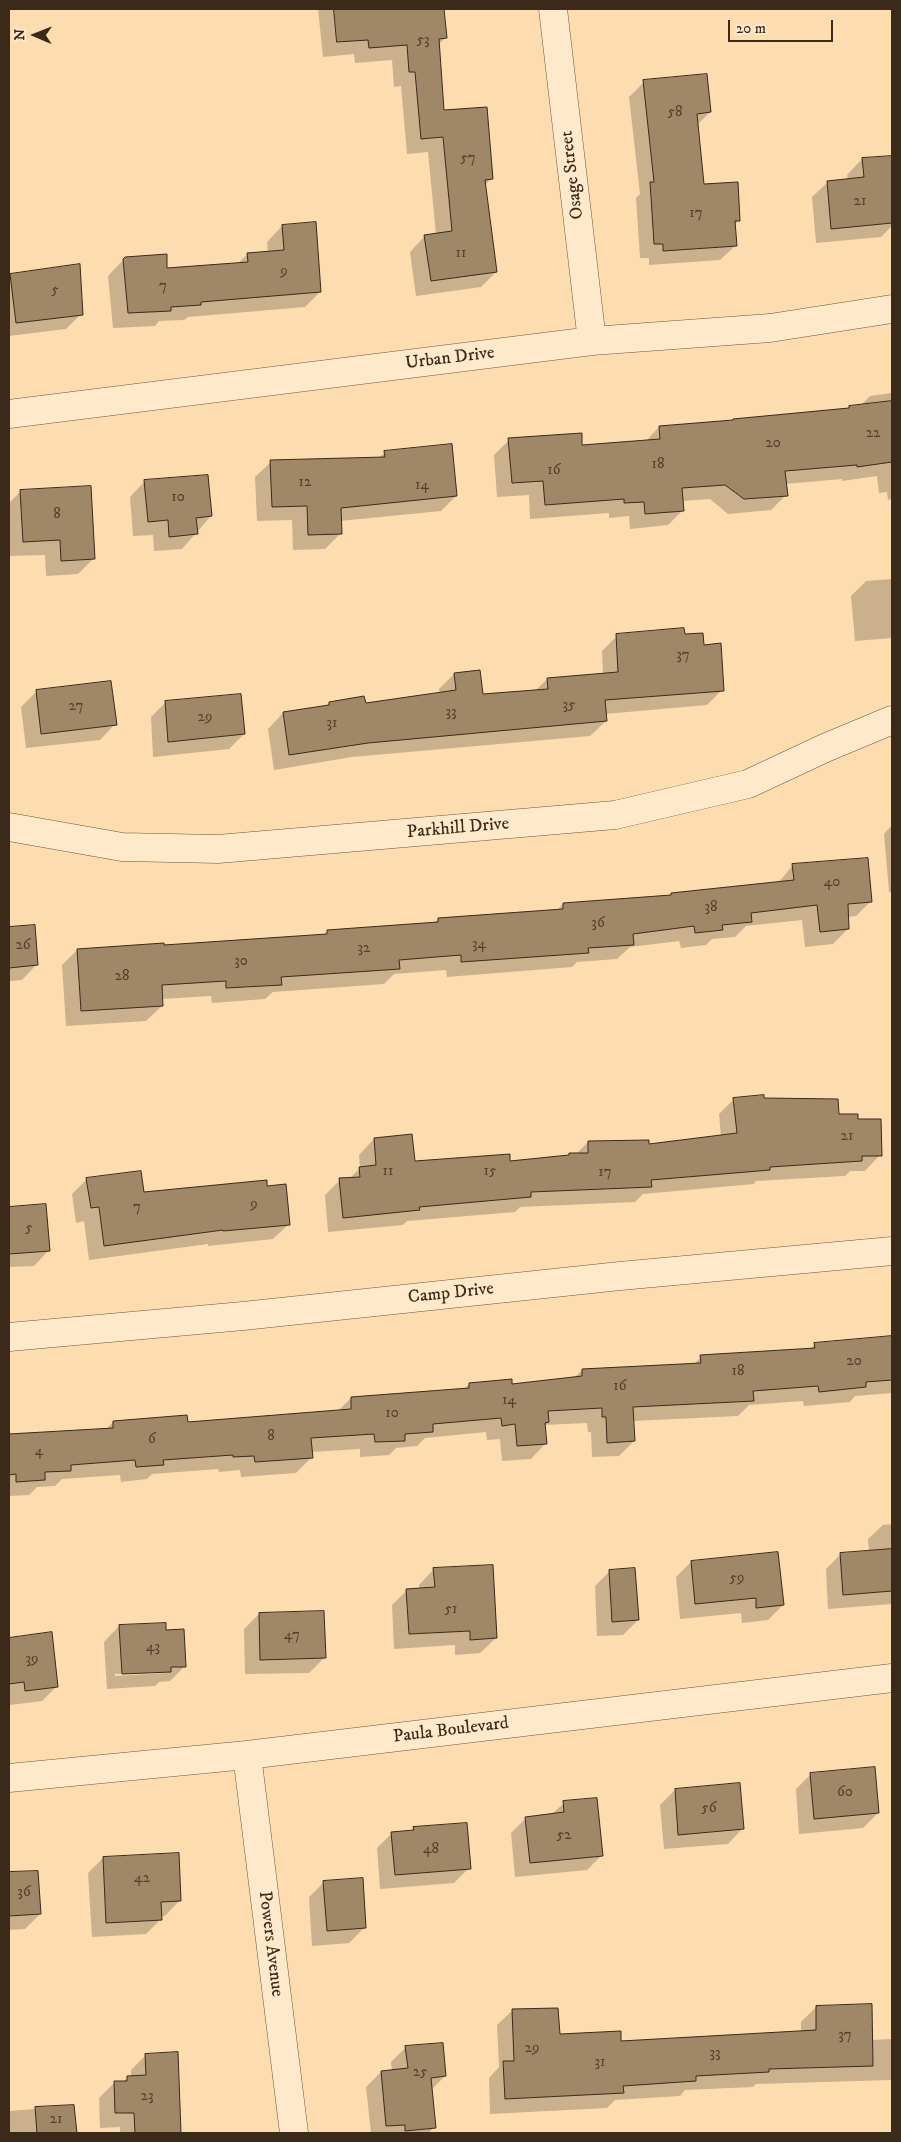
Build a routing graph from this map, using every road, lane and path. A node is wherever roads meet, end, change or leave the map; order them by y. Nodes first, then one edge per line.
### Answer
1 (554, 9) edge
2 (892, 310) edge
3 (592, 341) junction
4 (9, 414) edge
5 (892, 720) edge
6 (9, 827) edge
7 (892, 1251) edge
8 (9, 1337) edge
9 (892, 1678) edge
10 (247, 1756) junction
11 (9, 1778) edge
12 (294, 2133) edge

1 - 3 street, Osage Street
2 - 3 street, Urban Drive
3 - 4 street, Urban Drive
5 - 6 street, Parkhill Drive
7 - 8 street, Camp Drive
9 - 10 street, Paula Boulevard
10 - 11 street, Paula Boulevard
10 - 12 street, Powers Avenue

